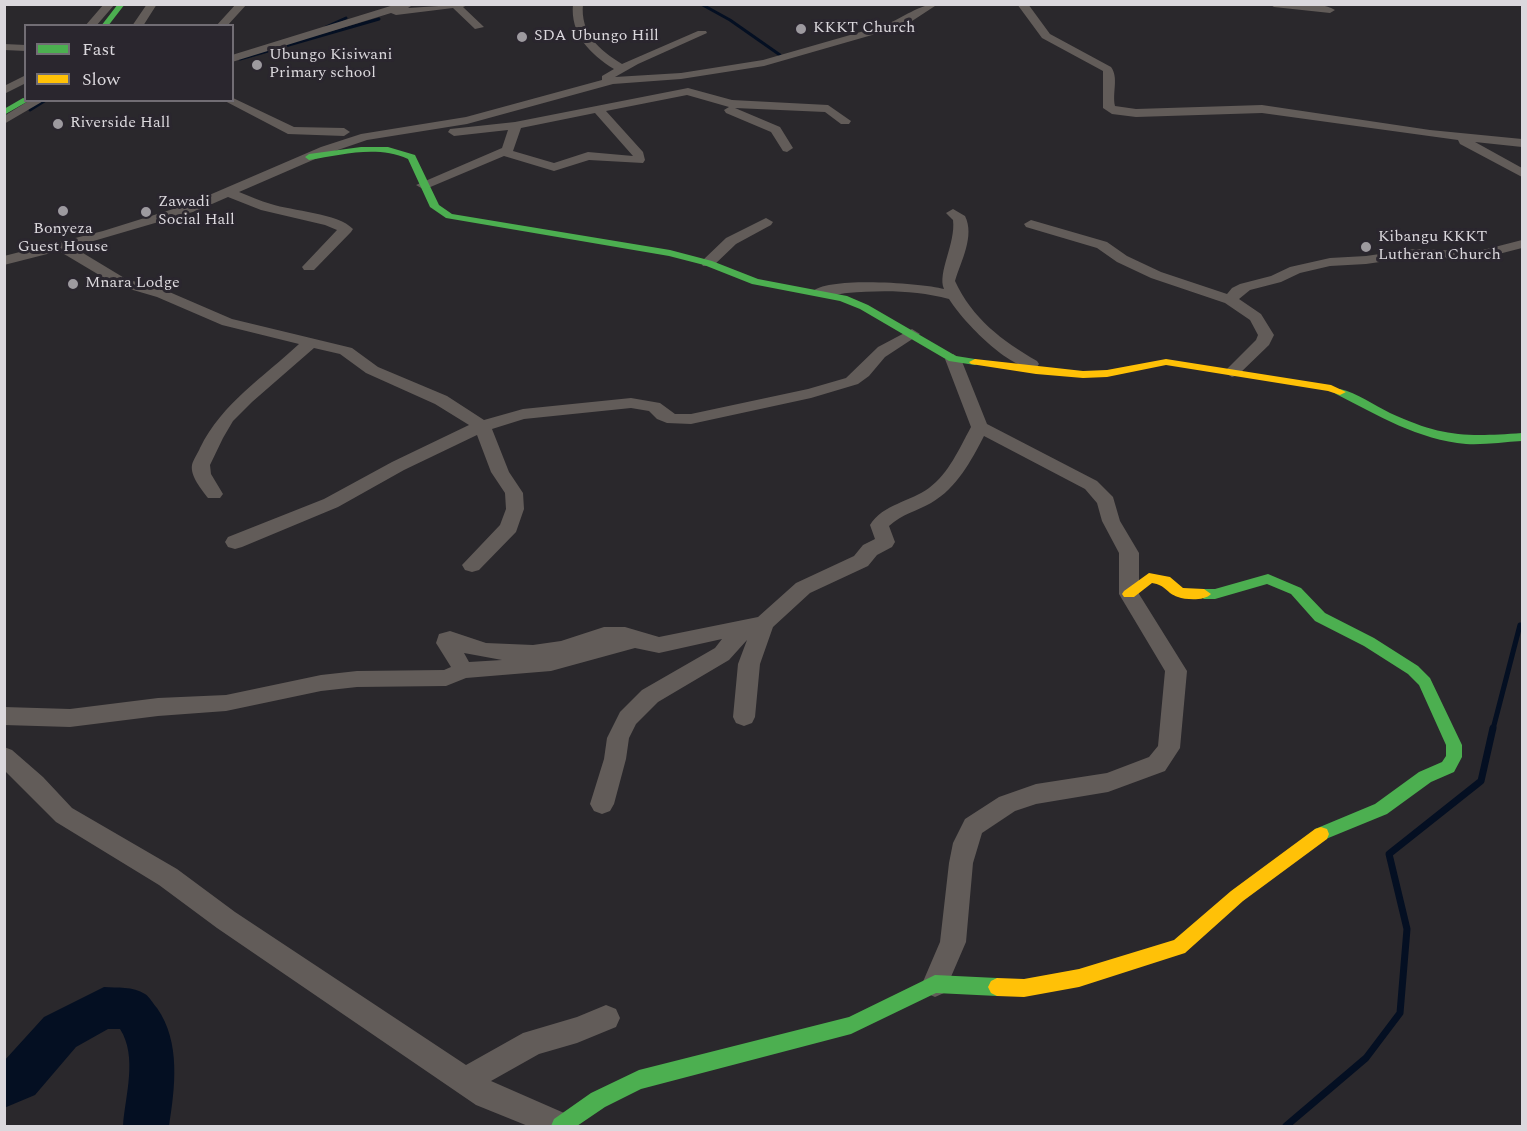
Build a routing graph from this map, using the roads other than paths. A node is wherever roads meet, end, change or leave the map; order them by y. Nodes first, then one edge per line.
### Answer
1 (110, 4) edge
2 (122, 4) edge
3 (139, 4) edge
4 (152, 4) edge
5 (242, 4) edge
6 (409, 4) edge
7 (578, 4) edge
8 (933, 4) edge
9 (1022, 4) edge
10 (1274, 4) edge
11 (461, 5) edge
12 (1330, 10) dead end
13 (388, 12) junction
14 (92, 24) edge
15 (106, 24) edge
16 (124, 24) edge
17 (137, 24) edge
18 (223, 24) edge
19 (479, 27) dead end
20 (702, 33) dead end
21 (4, 47) edge
22 (24, 48) edge
23 (234, 59) edge
24 (621, 69) junction
25 (681, 76) junction
26 (24, 79) edge
27 (598, 84) junction
28 (24, 87) edge
29 (688, 90) junction
30 (4, 91) edge
31 (4, 99) edge
32 (24, 101) edge
33 (36, 102) edge
34 (233, 102) edge
35 (598, 110) junction
36 (4, 113) edge
37 (4, 121) edge
38 (845, 121) dead end
39 (515, 126) junction
40 (344, 132) dead end
41 (391, 132) junction
42 (1459, 138) junction
43 (1522, 143) edge
44 (787, 148) dead end
45 (507, 150) junction
46 (309, 157) junction
47 (1522, 173) edge
48 (423, 185) junction
49 (228, 192) junction
50 (953, 213) dead end
51 (766, 222) dead end
52 (1031, 224) dead end
53 (1522, 244) edge
54 (63, 247) junction
55 (4, 261) edge
56 (708, 263) junction
57 (309, 267) dead end
58 (819, 291) junction
59 (954, 296) junction
60 (1230, 300) junction
61 (912, 334) junction
62 (311, 342) junction
63 (953, 359) junction
64 (1031, 363) dead end
65 (1232, 372) junction
66 (482, 426) junction
67 (980, 427) junction
68 (1522, 436) edge
69 (214, 494) dead end
70 (235, 542) dead end
71 (472, 565) dead end
72 (1129, 594) junction
73 (764, 623) junction
74 (635, 640) junction
75 (463, 670) junction
76 (4, 716) edge
77 (744, 717) dead end
78 (4, 756) edge
79 (602, 804) dead end
80 (935, 984) junction
81 (606, 1018) dead end
82 (464, 1081) junction
83 (561, 1126) edge

1 - 14 street
2 - 15 street
3 - 16 street
4 - 17 street
5 - 18 street
6 - 13 street
7 - 24 street
8 - 25 street
9 - 42 street
10 - 12 street
11 - 13 street
11 - 19 street
13 - 23 street
20 - 24 street
21 - 22 street
24 - 27 street
25 - 27 street
25 - 29 street
26 - 30 street
27 - 41 street
28 - 31 street
29 - 35 street
29 - 38 street
29 - 44 street
32 - 36 street
33 - 37 street
34 - 40 street
35 - 39 street
35 - 45 street
39 - 41 street
39 - 45 street
41 - 46 street
42 - 43 street
42 - 47 street
45 - 48 street
46 - 48 street
46 - 49 street
48 - 56 street
49 - 54 street
49 - 57 street
50 - 59 street
51 - 56 street
52 - 60 street
53 - 60 street
54 - 55 street
54 - 62 street
56 - 58 street
58 - 59 street
58 - 61 street
59 - 64 street
60 - 65 street
61 - 63 street
61 - 66 street
62 - 66 street
62 - 69 street
63 - 65 street
63 - 67 street
65 - 68 street
66 - 70 street
66 - 71 street
67 - 72 street
67 - 73 street
72 - 80 street
72 - 80 street
73 - 74 street
73 - 77 street
73 - 79 street
74 - 75 street
74 - 75 street
75 - 76 street
78 - 82 street
80 - 83 street
81 - 82 street
82 - 83 street

